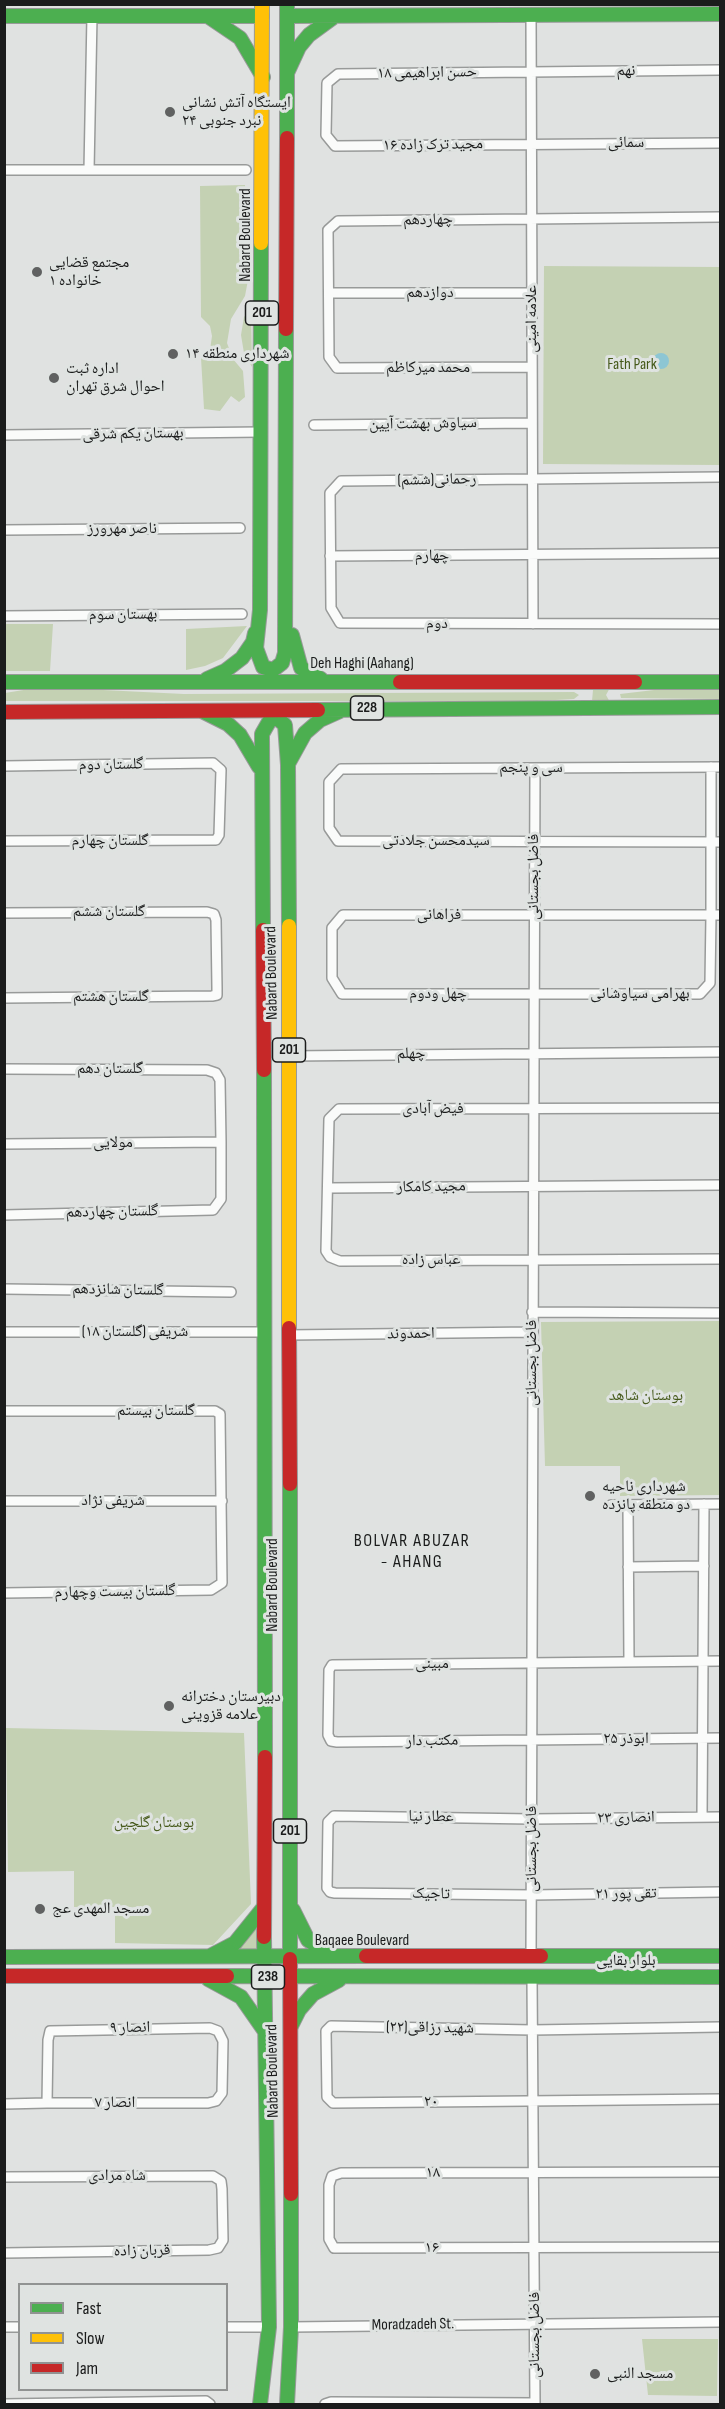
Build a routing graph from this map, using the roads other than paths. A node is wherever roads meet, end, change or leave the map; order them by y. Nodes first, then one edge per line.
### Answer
1 (262, 10) edge
2 (287, 10) edge
3 (531, 10) edge
4 (720, 14) edge
5 (92, 16) junction
6 (207, 16) junction
7 (335, 16) junction
8 (8, 18) edge
9 (720, 70) edge
10 (531, 71) junction
11 (286, 75) junction
12 (263, 77) junction
13 (720, 143) edge
14 (531, 144) junction
15 (335, 146) joint
16 (4, 170) edge
17 (89, 170) junction
18 (246, 170) dead end
19 (720, 217) edge
20 (532, 219) junction
21 (328, 293) junction
22 (532, 293) junction
23 (532, 367) junction
24 (532, 423) junction
25 (314, 425) dead end
26 (261, 432) junction
27 (4, 435) edge
28 (720, 477) edge
29 (533, 478) junction
30 (240, 528) dead end
31 (4, 530) edge
32 (720, 554) edge
33 (533, 555) junction
34 (330, 556) junction
35 (286, 599) junction
36 (260, 610) junction
37 (242, 614) dead end
38 (4, 616) edge
39 (533, 624) junction
40 (720, 624) edge
41 (339, 681) junction
42 (576, 681) junction
43 (720, 682) edge
44 (180, 683) junction
45 (653, 683) junction
46 (4, 684) edge
47 (720, 707) edge
48 (357, 708) junction
49 (541, 708) junction
50 (625, 708) junction
51 (192, 710) junction
52 (4, 712) edge
53 (288, 765) junction
54 (4, 766) edge
55 (716, 767) edge
56 (535, 768) junction
57 (261, 772) junction
58 (216, 840) joint
59 (338, 841) joint
60 (4, 842) edge
61 (534, 842) junction
62 (716, 842) edge
63 (4, 913) edge
64 (534, 915) junction
65 (716, 915) edge
66 (342, 994) joint
67 (534, 994) junction
68 (217, 995) joint
69 (4, 998) edge
70 (534, 1052) junction
71 (720, 1052) edge
72 (290, 1056) junction
73 (4, 1069) edge
74 (720, 1108) edge
75 (533, 1110) junction
76 (221, 1142) junction
77 (4, 1144) edge
78 (533, 1185) junction
79 (720, 1185) edge
80 (329, 1188) junction
81 (4, 1215) edge
82 (533, 1259) junction
83 (720, 1259) edge
84 (4, 1289) edge
85 (231, 1292) dead end
86 (532, 1312) junction
87 (720, 1313) edge
88 (4, 1332) edge
89 (265, 1332) junction
90 (532, 1332) junction
91 (289, 1335) junction
92 (4, 1411) edge
93 (222, 1501) junction
94 (4, 1502) edge
95 (628, 1504) junction
96 (704, 1504) junction
97 (720, 1504) edge
98 (611, 1505) dead end
99 (704, 1566) junction
100 (628, 1567) junction
101 (4, 1593) edge
102 (703, 1661) junction
103 (720, 1661) edge
104 (629, 1662) junction
105 (532, 1663) junction
106 (720, 1738) edge
107 (703, 1739) junction
108 (532, 1740) junction
109 (331, 1741) joint
110 (702, 1817) junction
111 (720, 1817) edge
112 (532, 1819) junction
113 (720, 1892) edge
114 (330, 1893) joint
115 (532, 1895) junction
116 (290, 1897) junction
117 (264, 1907) junction
118 (720, 1956) edge
119 (4, 1957) edge
120 (335, 1957) junction
121 (204, 1958) junction
122 (264, 1958) junction
123 (531, 1958) junction
124 (290, 1959) junction
125 (4, 1976) edge
126 (202, 1977) junction
127 (264, 1977) junction
128 (346, 1977) junction
129 (720, 1977) edge
130 (289, 1978) junction
131 (532, 1978) junction
132 (720, 2027) edge
133 (289, 2029) junction
134 (532, 2030) junction
135 (265, 2032) junction
136 (222, 2093) joint
137 (720, 2099) edge
138 (533, 2100) junction
139 (330, 2102) joint
140 (4, 2103) edge
141 (47, 2103) junction
142 (720, 2172) edge
143 (534, 2174) junction
144 (4, 2177) edge
145 (222, 2188) joint
146 (330, 2245) joint
147 (720, 2247) edge
148 (535, 2248) junction
149 (4, 2253) edge
150 (720, 2322) edge
151 (535, 2324) junction
152 (228, 2327) edge
153 (269, 2327) junction
154 (291, 2327) junction
155 (210, 2403) edge
156 (4, 2404) edge
157 (260, 2404) edge
158 (287, 2404) edge
159 (325, 2404) edge
160 (535, 2404) edge

1 - 2 main road
1 - 6 main road
1 - 12 main road, Nabard Boulevard / 201
2 - 7 main road
2 - 11 main road, 201
3 - 4 main road
3 - 7 main road
3 - 10 street, علامه امینی
5 - 6 main road
5 - 8 main road
5 - 17 street
6 - 12 main road
7 - 11 main road
9 - 10 street, نهم
10 - 14 street, علامه امینی
10 - 15 street, حسن ابراهیمی ۱۸
11 - 35 main road, 201
12 - 26 main road, Nabard Boulevard / 201
13 - 14 street, سمائی
14 - 15 street, مجید ترک زاده ۱۶
14 - 20 street, علامه امینی
16 - 17 street
17 - 18 street
19 - 20 street, چهاردهم
20 - 21 street, چهاردهم
20 - 22 street, علامه امینی
21 - 22 street, دوازدهم
21 - 23 street, محمد میرکاظم
22 - 23 street, علامه امینی
23 - 24 street, علامه امینی
24 - 25 street, سیاوش بهشت آیین
24 - 29 street, علامه امینی
26 - 27 street, بهستان یکم شرقی
26 - 36 main road, Nabard Boulevard / 201
28 - 29 street, رحمانی(ششم)
29 - 33 street, علامه امینی
29 - 34 street, رحمانی(ششم)
30 - 31 street, ناصر مهرورز
32 - 33 street, چهارم
33 - 34 street, چهارم
33 - 39 street, علامه امینی
34 - 39 street, دوم
35 - 36 main road, 201
35 - 41 main road
36 - 44 main road
37 - 38 street, بهستان سوم
39 - 40 street, دوم
41 - 42 main road, Deh Haghi (Aahang) / 228
41 - 44 main road, Deh Haghi (Aahang) / 228
42 - 45 main road, Deh Haghi (Aahang) / 228
42 - 49 main road
43 - 45 main road, Deh Haghi (Aahang) / 228
44 - 46 main road, Deh Haghi (Aahang) / 228
45 - 50 main road
47 - 50 main road, 228
48 - 49 main road, 228
48 - 51 main road, 228
48 - 53 main road
49 - 50 main road, 228
51 - 52 main road, 228
51 - 57 main road
53 - 57 main road, 201
53 - 72 main road, Nabard Boulevard / 201
54 - 58 street, گلستان دوم
55 - 56 street, سی و پنجم
55 - 62 street, بهرامی سیاوشانی
56 - 59 street, سی و پنجم
56 - 61 street, فاضل بجستانی
57 - 89 main road, Nabard Boulevard / 201
58 - 60 street, گلستان چهارم
59 - 61 street, سیدمحسن جلادتی
61 - 62 street, سیدمحسن جلادتی
61 - 64 street, فاضل بجستانی
62 - 65 street, بهرامی سیاوشانی
63 - 68 street, گلستان ششم
64 - 65 street, فراهانی
64 - 66 street, فراهانی
64 - 67 street, فاضل بجستانی
65 - 67 street, بهرامی سیاوشانی
66 - 67 street, چهل ودوم
67 - 70 street, فاضل بجستانی
68 - 69 street, گلستان هشتم
70 - 71 street, چهلم
70 - 72 street, چهلم
70 - 75 street, فاضل بجستانی
72 - 91 main road, Nabard Boulevard / 201
73 - 76 street, گلستان دهم
74 - 75 street, فیض آبادی
75 - 78 street, فاضل بجستانی
75 - 80 street, فیض آبادی
76 - 77 street, مولایی
76 - 81 street, گلستان چهاردهم
78 - 79 street, مجید کامکار
78 - 80 street, مجید کامکار
78 - 82 street, فاضل بجستانی
80 - 82 street, عباس زاده
82 - 83 street, عباس زاده
82 - 86 street, فاضل بجستانی
84 - 85 street, گلستان شانزدهم
86 - 87 street
86 - 90 street, فاضل بجستانی
88 - 89 street, شریفی (گلستان ۱۸)
89 - 117 main road, Nabard Boulevard / 201
90 - 91 street, احمدوند
90 - 105 street, فاضل بجستانی
91 - 116 main road, Nabard Boulevard / 201
92 - 93 street, گلستان بیستم
93 - 94 street, شریفی نژاد
93 - 101 street, گلستان بیست وچهارم
95 - 96 street
95 - 98 street
95 - 100 street
96 - 97 street
96 - 99 street
99 - 100 street
99 - 102 street
100 - 104 street
102 - 103 street, مبینی
102 - 104 street, مبینی
102 - 107 street
104 - 105 street, مبینی
105 - 108 street, فاضل بجستانی
105 - 109 street, مبینی
106 - 107 street, ابوذر ۲۵
107 - 108 street, ابوذر ۲۵
107 - 110 street
108 - 109 street, مکتب دار
108 - 112 street, فاضل بجستانی
110 - 111 street, انصاری ۲۳
110 - 112 street, انصاری ۲۳
112 - 114 street, عطار نیا
112 - 115 street, فاضل بجستانی
113 - 115 street, تقی پور ۲۱
114 - 115 street, تاجیک
115 - 123 street, فاضل بجستانی
116 - 120 main road
116 - 124 main road, Nabard Boulevard / 201
117 - 121 main road
117 - 122 main road, Nabard Boulevard / 201
118 - 123 main road, Baqaee Boulevard / 238
119 - 121 main road, Baqaee Boulevard / 238
120 - 123 main road, Baqaee Boulevard / 238
120 - 124 main road, Baqaee Boulevard / 238
121 - 122 main road, Baqaee Boulevard / 238
122 - 124 main road, Baqaee Boulevard / 238
122 - 127 main road, Nabard Boulevard / 201
123 - 131 main road
124 - 130 main road, Nabard Boulevard / 201
125 - 126 main road, 238
126 - 127 main road, 238
126 - 135 main road
127 - 130 main road, 238
127 - 135 main road, Nabard Boulevard / 201
128 - 130 main road, 238
128 - 131 main road, 238
128 - 133 main road
129 - 131 main road, بلوار بقایی / 238
130 - 133 main road, Nabard Boulevard / 201
131 - 134 street, فاضل بجستانی
132 - 134 street, شهید رزاقی(۲۲)
133 - 154 main road, Nabard Boulevard / 201
134 - 138 street, فاضل بجستانی
134 - 139 street, شهید رزاقی(۲۲)
135 - 153 main road, Nabard Boulevard / 201
136 - 141 street, انصار ۷
136 - 141 street, انصار ۹
137 - 138 street, ۲۰
138 - 139 street, ۲۰
138 - 143 street, فاضل بجستانی
140 - 141 street, انصار ۷
142 - 143 street, ۱۸
143 - 146 street, ۱۸
143 - 148 street, فاضل بجستانی
144 - 145 street, شاه مرادی
145 - 149 street, قربان زاده
146 - 148 street, ۱۶
147 - 148 street, ۱۶
148 - 151 street, فاضل بجستانی
150 - 151 street, Moradzadeh St.
151 - 154 street, Moradzadeh St.
151 - 160 street, فاضل بجستانی
152 - 153 street
153 - 157 main road, Nabard Boulevard / 201
154 - 158 main road, Nabard Boulevard / 201
155 - 156 street
159 - 160 street

